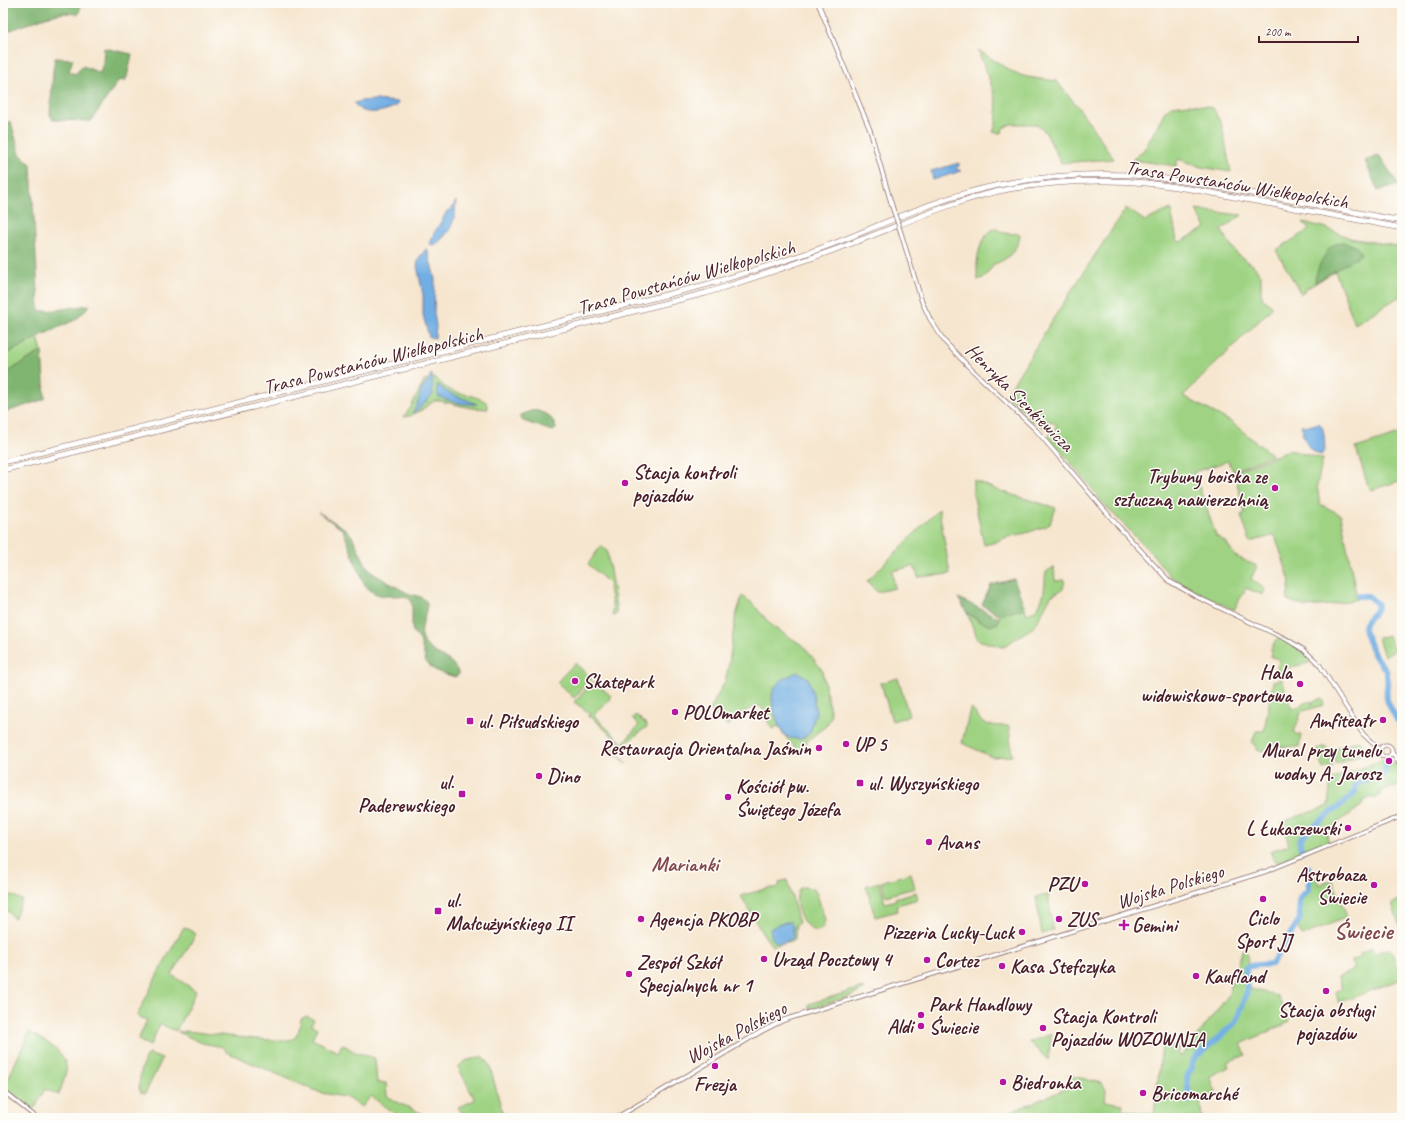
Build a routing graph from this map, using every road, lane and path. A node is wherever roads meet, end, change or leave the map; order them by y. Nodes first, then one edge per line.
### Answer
1 (818, 3) edge
2 (1402, 222) edge
3 (1402, 228) edge
4 (3, 462) edge
5 (3, 470) edge
6 (1381, 749) junction
7 (1390, 755) junction
8 (1402, 768) edge
9 (1402, 816) edge
10 (3, 1091) edge
11 (37, 1118) edge
12 (616, 1118) edge

1 - 6 street, Henryka Sienkiewicza, bridge
2 - 4 highway, Trasa Powstańców Wielkopolskich
3 - 5 highway, Trasa Powstańców Wielkopolskich
6 - 7 street
6 - 7 street
7 - 8 street
9 - 12 street, Wojska Polskiego
10 - 11 street

